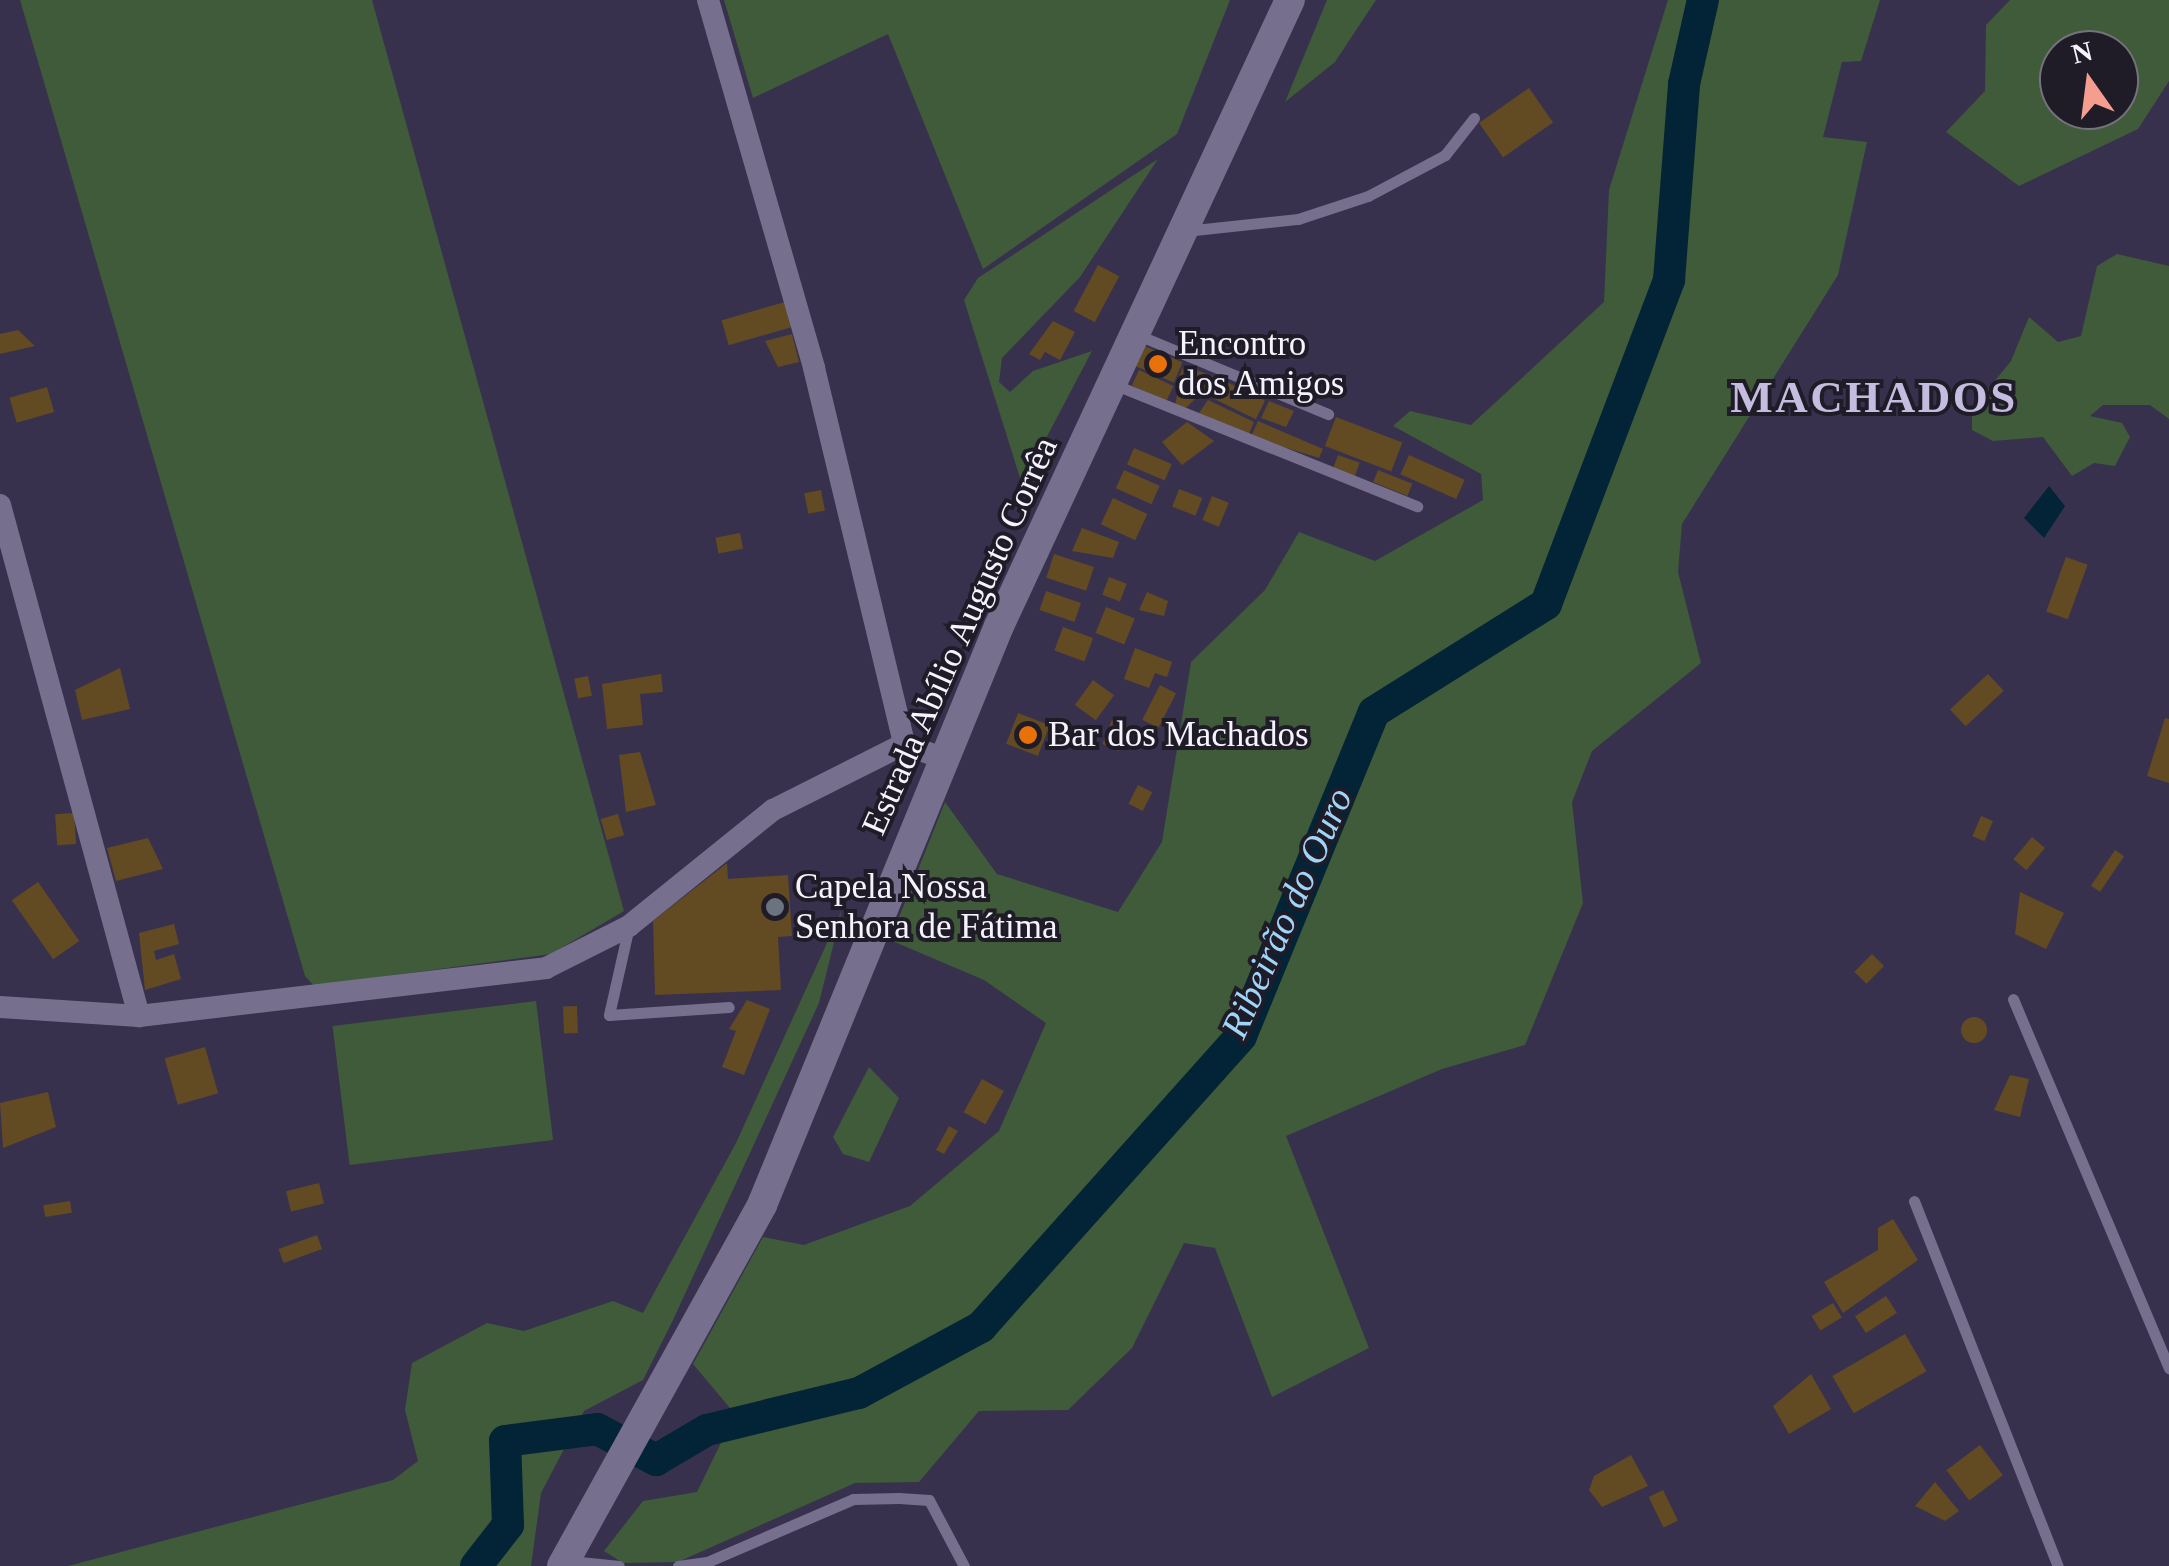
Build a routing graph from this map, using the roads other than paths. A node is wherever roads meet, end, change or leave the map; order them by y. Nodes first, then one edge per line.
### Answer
1 (708, 0) edge
2 (1290, 0) edge
3 (1474, 118) dead end
4 (1185, 231) junction
5 (1136, 334) junction
6 (1113, 384) junction
7 (1328, 414) dead end
8 (0, 505) edge
9 (1416, 506) dead end
10 (904, 744) junction
11 (942, 758) junction
12 (629, 926) junction
13 (2012, 999) dead end
14 (0, 1007) edge
15 (729, 1007) dead end
16 (139, 1016) junction
17 (1914, 1202) dead end
18 (2169, 1368) edge
19 (564, 1564) edge
20 (619, 1566) edge
21 (678, 1566) edge
22 (964, 1566) edge
23 (2058, 1566) edge

1 - 10 street
2 - 4 main road, Estrada Abílio Augusto Corrêa
3 - 4 lane
4 - 5 main road, Estrada Abílio Augusto Corrêa
5 - 6 main road, Estrada Abílio Augusto Corrêa
5 - 7 lane
6 - 9 lane
6 - 11 main road, Estrada Abílio Augusto Corrêa
8 - 16 street
10 - 11 street
10 - 12 street
11 - 19 main road, Estrada Abílio Augusto Corrêa
12 - 15 lane
12 - 16 street
13 - 18 lane
14 - 16 street
17 - 23 lane
19 - 20 lane
21 - 22 lane

